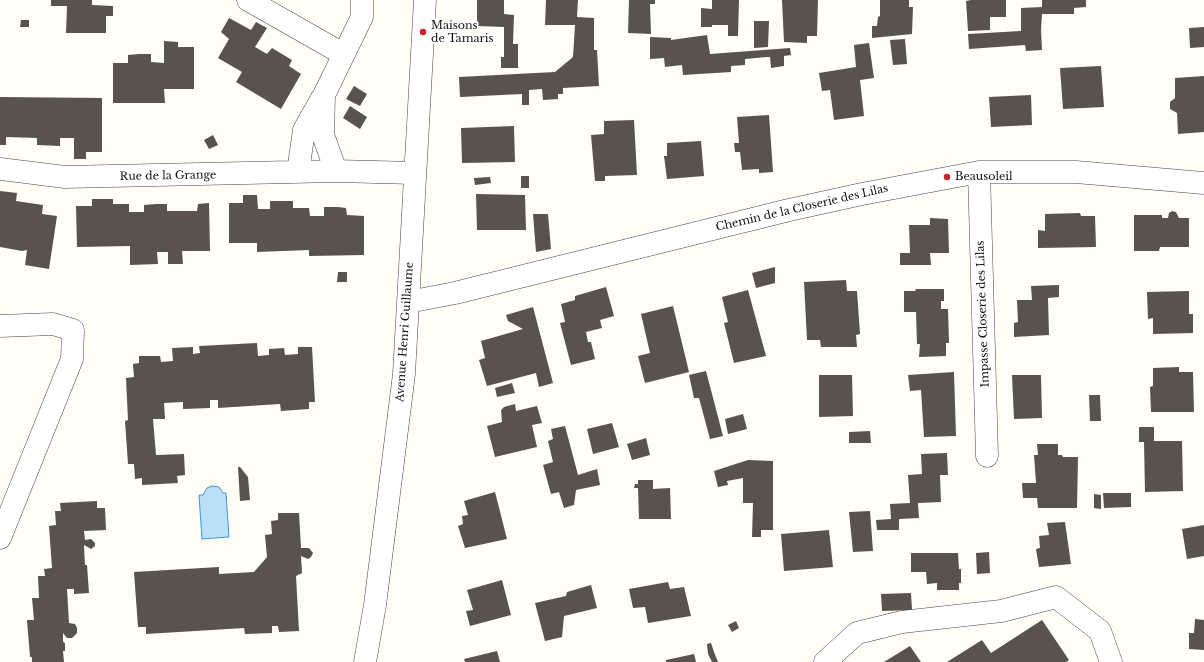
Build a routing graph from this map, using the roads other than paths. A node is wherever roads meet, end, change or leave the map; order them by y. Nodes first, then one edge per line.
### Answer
1 (248, 0) edge
2 (362, 0) edge
3 (425, 0) edge
4 (343, 54) junction
5 (324, 95) junction
6 (0, 169) edge
7 (336, 171) junction
8 (298, 172) junction
9 (979, 172) junction
10 (415, 173) junction
11 (1204, 183) edge
12 (408, 302) junction
13 (0, 326) edge
14 (987, 456) dead end
15 (0, 538) edge
16 (365, 662) edge
17 (825, 662) edge
18 (1111, 662) edge

1 - 4 street
2 - 4 street
3 - 10 street, Avenue Henri Guillaume
4 - 5 street
5 - 7 street
5 - 8 street
6 - 8 street, Rue de la Grange
7 - 8 street, Rue de la Grange
7 - 10 street, Rue de la Grange
9 - 11 street, Chemin de la Closerie des Lilas
9 - 12 street, Chemin de la Closerie des Lilas
9 - 14 street, Impasse Closerie des Lilas
10 - 12 street, Avenue Henri Guillaume
12 - 16 street, Avenue Henri Guillaume
13 - 15 street
17 - 18 street

